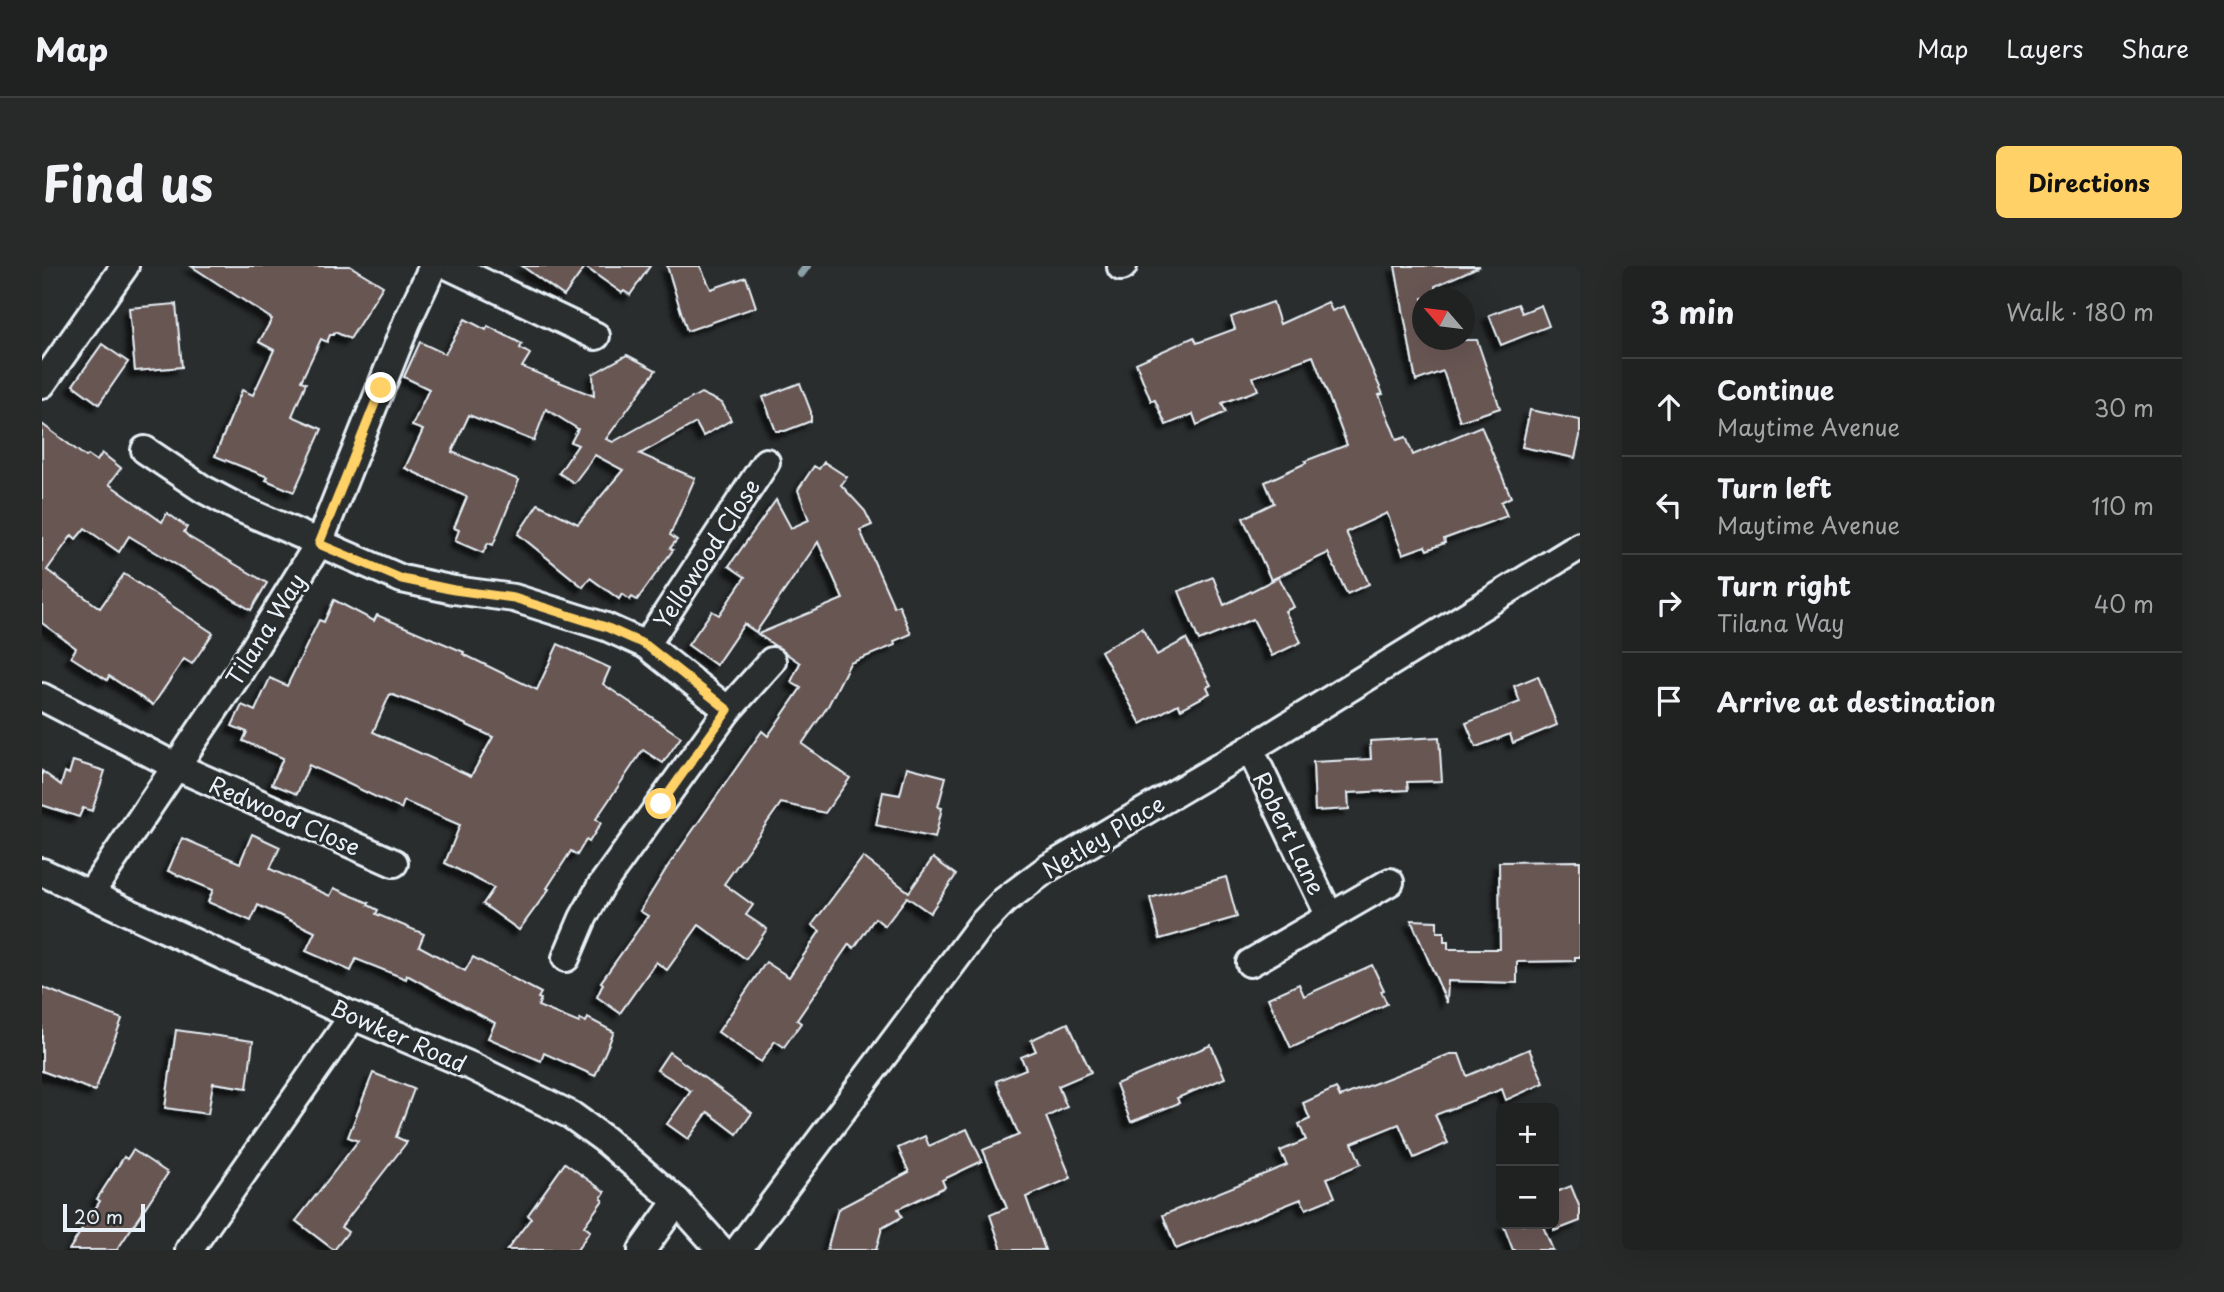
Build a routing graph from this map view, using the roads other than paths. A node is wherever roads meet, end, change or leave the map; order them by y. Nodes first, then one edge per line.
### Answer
1 (125, 266) edge
2 (433, 266) edge
3 (449, 266) edge
4 (596, 336) dead end
5 (42, 384) edge
6 (145, 450) dead end
7 (766, 462) dead end
8 (319, 544) junction
9 (1580, 546) edge
10 (646, 645) junction
11 (772, 661) dead end
12 (42, 698) edge
13 (728, 710) junction
14 (1250, 749) junction
15 (175, 766) junction
16 (394, 863) dead end
17 (42, 872) edge
18 (1390, 882) dead end
19 (90, 894) junction
20 (1331, 917) junction
21 (566, 958) dead end
22 (1250, 963) dead end
23 (353, 1016) junction
24 (677, 1201) junction
25 (189, 1250) edge
26 (642, 1250) edge
27 (721, 1250) edge
28 (738, 1250) edge

1 - 5 street
2 - 8 street, Tilana Way
3 - 4 street
6 - 8 street
7 - 10 street, Yellowood Close
8 - 10 street
8 - 15 street, Tilana Way
9 - 14 street, Netley Place
10 - 13 street
11 - 13 street
12 - 15 street, Redwood Close
13 - 21 street
14 - 20 street, Robert Lane
14 - 28 street, Netley Place
15 - 16 street, Redwood Close
15 - 19 street, Tilana Way
17 - 19 street, Bowker Road
18 - 20 street, Robert Lane
19 - 23 street, Bowker Road
20 - 22 street, Robert Lane
23 - 24 street, Bowker Road
23 - 25 street
24 - 26 street
24 - 27 street, Bowker Road

